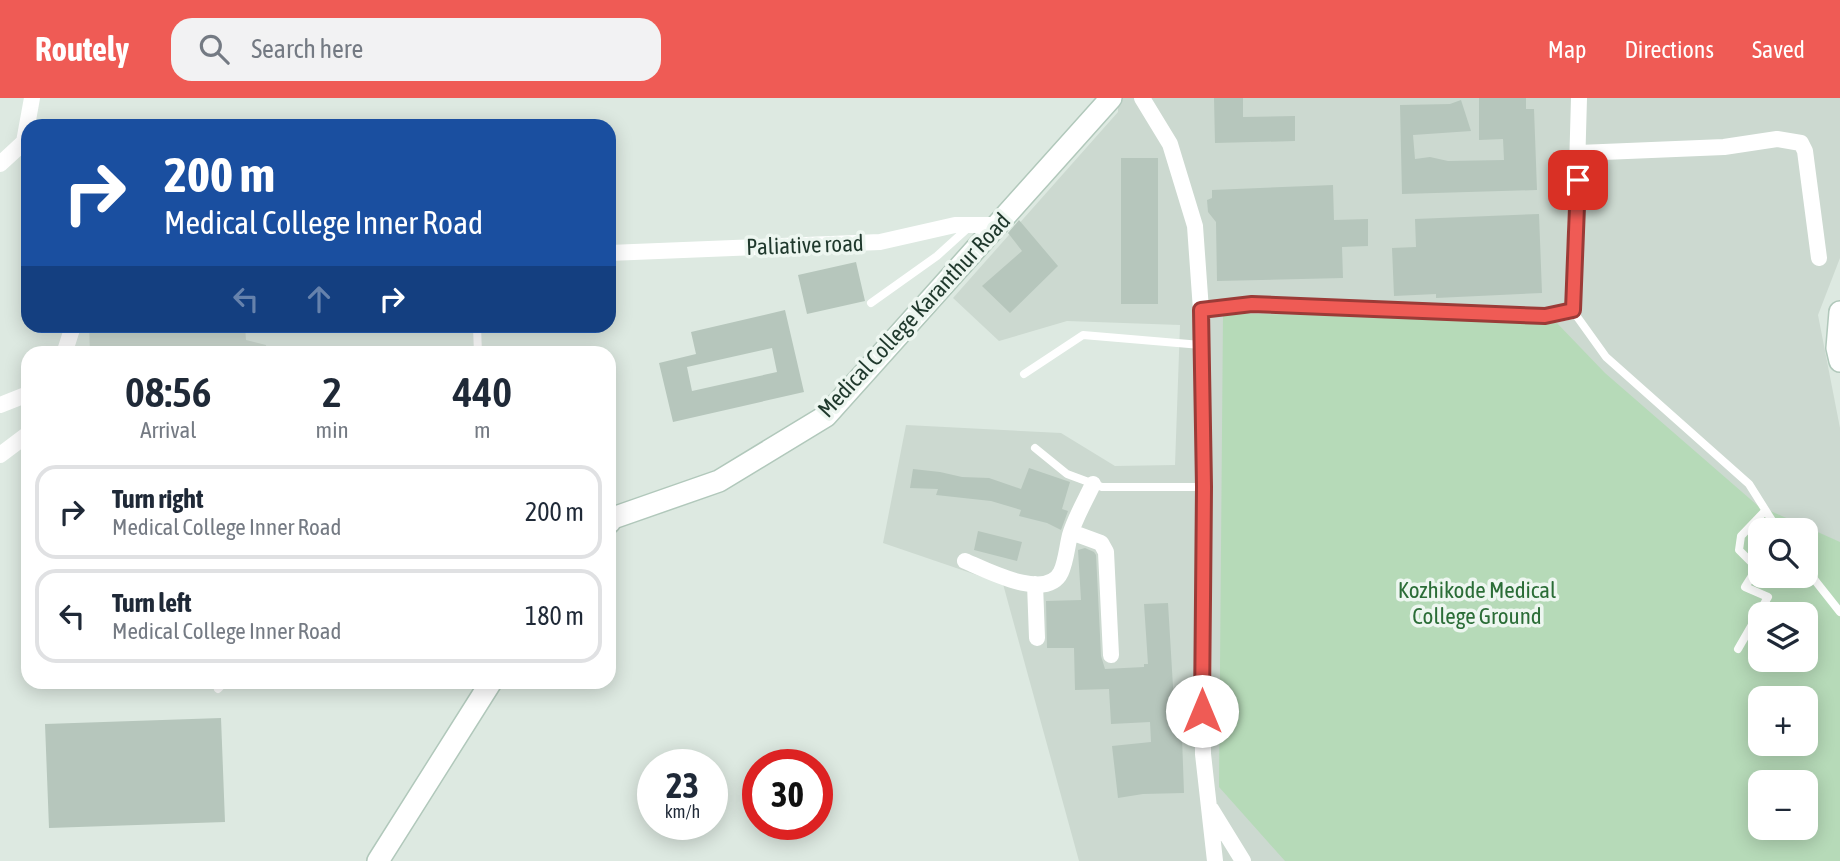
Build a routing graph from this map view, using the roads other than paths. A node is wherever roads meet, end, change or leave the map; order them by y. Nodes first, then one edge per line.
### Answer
1 (32, 98) edge
2 (1111, 98) edge
3 (1142, 98) edge
4 (1579, 98) edge
5 (29, 119) edge
6 (21, 147) edge
7 (1579, 153) junction
8 (0, 164) edge
9 (971, 225) junction
10 (999, 225) junction
11 (616, 253) edge
12 (1819, 258) dead end
13 (871, 303) dead end
14 (1201, 310) junction
15 (1573, 310) junction
16 (1840, 312) edge
17 (1201, 345) junction
18 (1840, 361) edge
19 (1024, 374) dead end
20 (21, 397) edge
21 (0, 405) edge
22 (21, 439) edge
23 (1035, 448) dead end
24 (0, 455) edge
25 (1093, 484) junction
26 (1204, 487) junction
27 (1765, 511) junction
28 (616, 517) edge
29 (1770, 518) edge
30 (1071, 532) junction
31 (965, 561) dead end
32 (1035, 584) junction
33 (1818, 584) edge
34 (1840, 612) edge
35 (1037, 638) dead end
36 (1738, 649) dead end
37 (1111, 655) dead end
38 (487, 689) edge
39 (1208, 804) junction
40 (378, 861) edge
41 (1215, 861) edge
42 (1243, 861) edge

1 - 5 street
2 - 10 main road, Medical College Karanthur Road
3 - 14 street
4 - 7 street
6 - 8 street
7 - 12 street
7 - 15 street
9 - 10 street, Paliative road
9 - 11 street, Paliative road
9 - 13 lane
10 - 28 main road, Medical College Karanthur Road
14 - 15 street
14 - 17 street
15 - 27 lane
16 - 18 main road
17 - 19 lane
17 - 26 street
20 - 21 street
22 - 24 street
23 - 25 lane
25 - 26 lane
25 - 30 street
26 - 39 street
27 - 29 lane
27 - 36 lane
30 - 32 street
30 - 37 street
31 - 32 street
32 - 35 street
33 - 34 lane
38 - 40 main road
39 - 41 street
39 - 42 street

